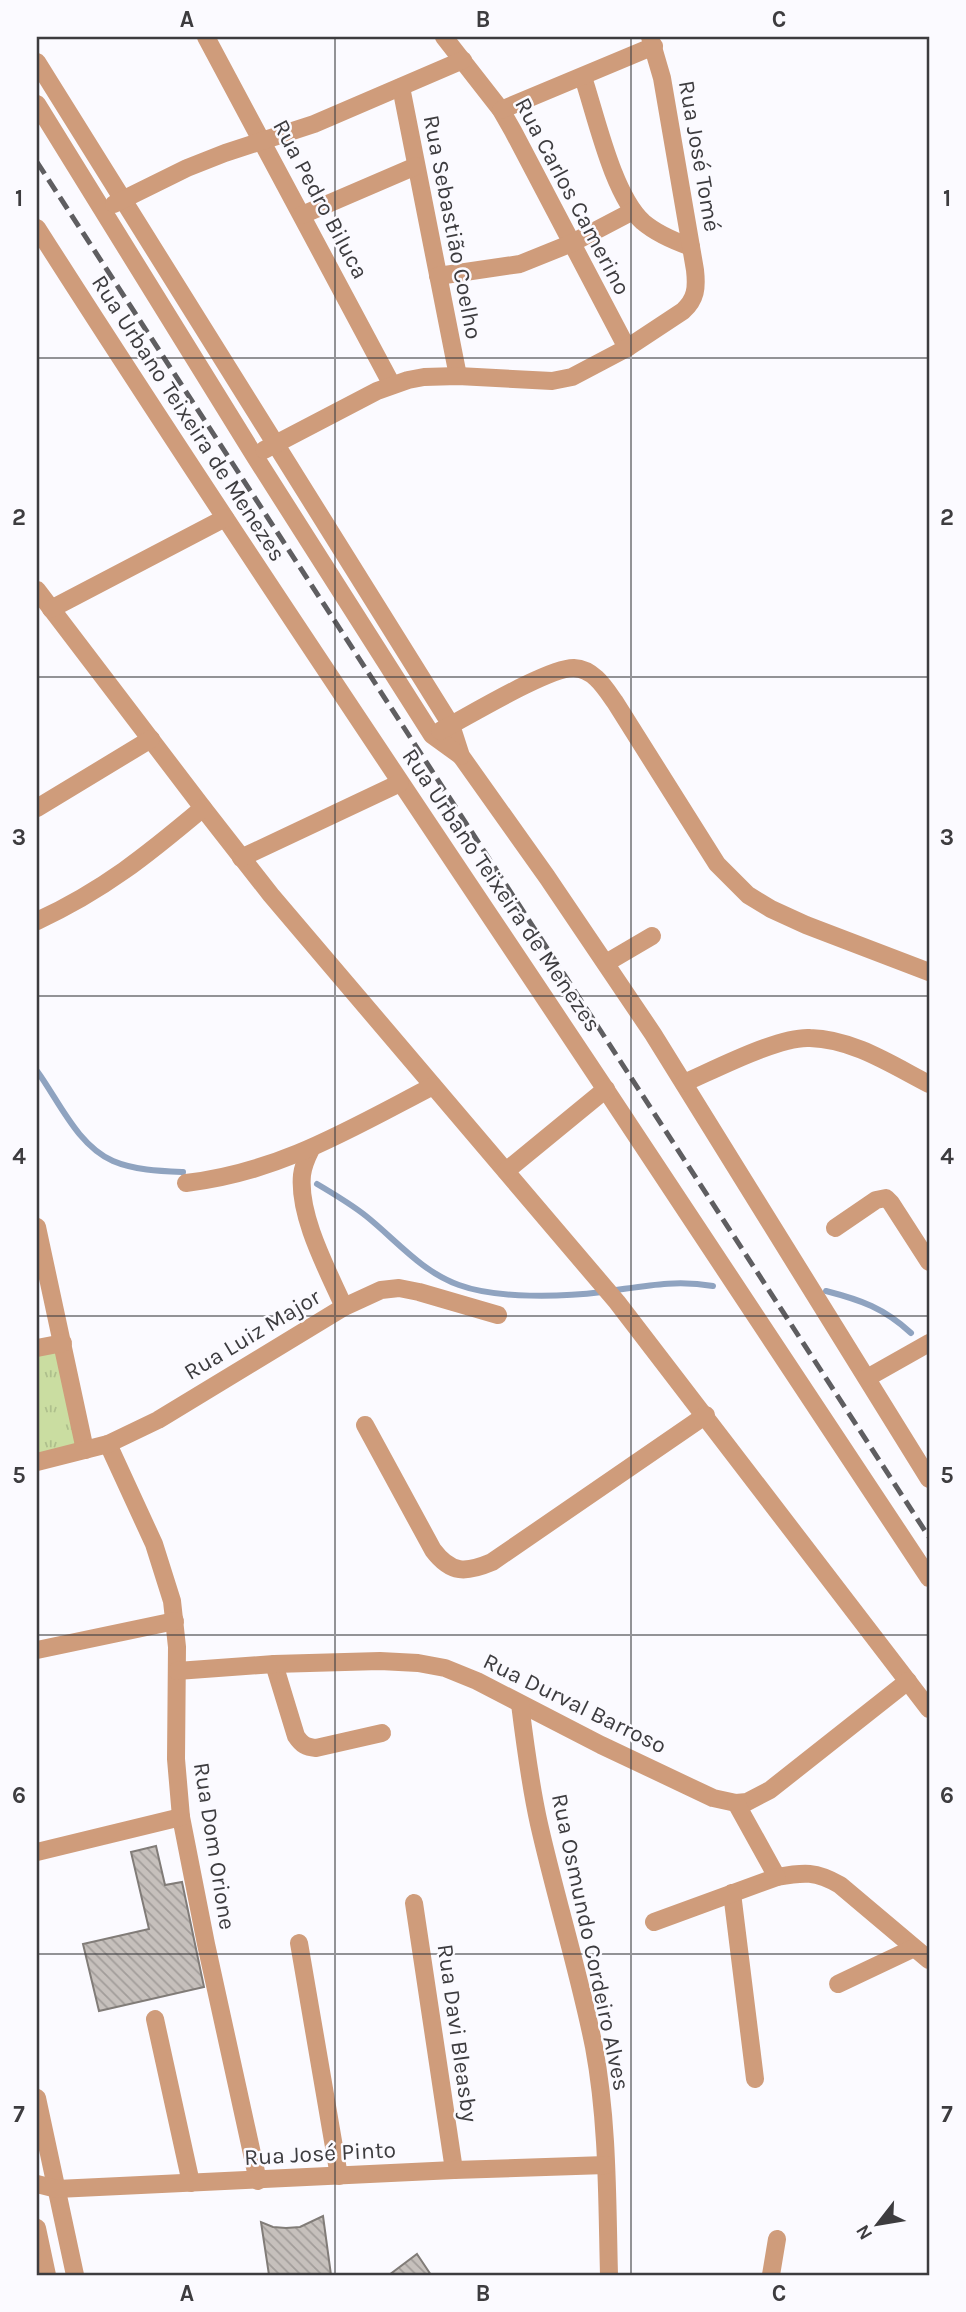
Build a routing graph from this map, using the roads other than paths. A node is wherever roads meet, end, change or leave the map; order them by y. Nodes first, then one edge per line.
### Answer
1 (206, 37) edge
2 (444, 37) edge
3 (652, 42) edge
4 (463, 60) junction
5 (37, 62) edge
6 (583, 77) junction
7 (401, 88) junction
8 (37, 104) edge
9 (501, 110) junction
10 (263, 141) junction
11 (416, 166) junction
12 (123, 199) junction
13 (103, 209) junction
14 (633, 211) junction
15 (302, 215) junction
16 (37, 228) edge
17 (572, 243) junction
18 (691, 247) junction
19 (438, 276) junction
20 (627, 348) junction
21 (458, 376) junction
22 (392, 385) junction
23 (274, 444) junction
24 (254, 455) junction
25 (225, 518) junction
26 (37, 590) edge
27 (51, 609) junction
28 (451, 725) junction
29 (432, 734) junction
30 (150, 739) junction
31 (461, 756) junction
32 (400, 783) junction
33 (37, 808) edge
34 (203, 808) junction
35 (241, 858) junction
36 (37, 921) edge
37 (652, 936) dead end
38 (606, 963) junction
39 (929, 972) edge
40 (684, 1083) junction
41 (929, 1084) edge
42 (433, 1086) junction
43 (606, 1089) junction
44 (311, 1149) junction
45 (506, 1171) junction
46 (186, 1183) dead end
47 (37, 1227) edge
48 (835, 1228) dead end
49 (929, 1262) edge
50 (344, 1307) junction
51 (498, 1315) dead end
52 (63, 1343) junction
53 (929, 1343) edge
54 (37, 1348) edge
55 (867, 1378) junction
56 (706, 1415) junction
57 (365, 1425) dead end
58 (107, 1444) junction
59 (85, 1450) junction
60 (37, 1462) edge
61 (929, 1479) edge
62 (929, 1578) edge
63 (175, 1620) junction
64 (37, 1650) edge
65 (274, 1664) junction
66 (177, 1671) junction
67 (908, 1681) junction
68 (520, 1703) junction
69 (929, 1709) edge
70 (382, 1733) dead end
71 (736, 1803) junction
72 (181, 1816) junction
73 (37, 1852) edge
74 (777, 1877) junction
75 (732, 1894) junction
76 (414, 1903) dead end
77 (654, 1922) dead end
78 (299, 1943) dead end
79 (914, 1948) junction
80 (929, 1960) edge
81 (838, 1984) dead end
82 (155, 2019) dead end
83 (755, 2079) dead end
84 (37, 2098) edge
85 (606, 2165) junction
86 (454, 2170) junction
87 (339, 2176) junction
88 (258, 2181) junction
89 (191, 2183) junction
90 (37, 2184) edge
91 (57, 2189) junction
92 (37, 2228) edge
93 (777, 2239) dead end
94 (47, 2275) edge
95 (75, 2275) edge
96 (609, 2275) edge
97 (771, 2275) edge

1 - 10 street, Rua Pedro Biluca
2 - 4 street, Rua Carlos Camerino
3 - 6 street
3 - 18 street, Rua José Tomé
4 - 7 street
4 - 9 street, Rua Carlos Camerino
5 - 12 street, Rua Urbano Teixeira de Menezes
6 - 9 street
6 - 14 street
7 - 10 street
7 - 11 street, Rua Sebastião Coelho
8 - 13 street, Rua Urbano Teixeira de Menezes
9 - 17 street, Rua Carlos Camerino
10 - 12 street
10 - 15 street, Rua Pedro Biluca
11 - 15 street
11 - 19 street, Rua Sebastião Coelho
12 - 13 street
12 - 23 street, Rua Urbano Teixeira de Menezes
13 - 24 street, Rua Urbano Teixeira de Menezes
14 - 17 street
14 - 18 street
15 - 22 street, Rua Pedro Biluca
16 - 25 street, Rua Urbano Teixeira de Menezes
17 - 19 street
17 - 20 street, Rua Carlos Camerino
18 - 20 street, Rua José Tomé
19 - 21 street, Rua Sebastião Coelho
20 - 21 street
21 - 22 street
22 - 23 street
23 - 24 street
23 - 28 street, Rua Urbano Teixeira de Menezes
24 - 29 street, Rua Urbano Teixeira de Menezes
25 - 27 street
25 - 32 street, Rua Urbano Teixeira de Menezes
26 - 27 street
27 - 30 street
28 - 29 street
28 - 31 street, Rua Urbano Teixeira de Menezes
28 - 39 street
29 - 31 street, Rua Urbano Teixeira de Menezes
30 - 33 street
30 - 34 street
31 - 38 street, Rua Urbano Teixeira de Menezes
32 - 35 street
32 - 43 street, Rua Urbano Teixeira de Menezes
34 - 35 street
34 - 36 street
35 - 42 street
37 - 38 street
38 - 40 street, Rua Urbano Teixeira de Menezes
40 - 41 street
40 - 55 street, Rua Urbano Teixeira de Menezes
42 - 44 street
42 - 45 street
43 - 45 street
43 - 62 street, Rua Urbano Teixeira de Menezes
44 - 46 street
44 - 50 street
45 - 56 street
47 - 52 street
48 - 49 street
50 - 51 street, Rua Luiz Major
50 - 58 street, Rua Luiz Major
52 - 54 street
52 - 59 street
53 - 55 street
55 - 61 street, Rua Urbano Teixeira de Menezes
56 - 57 street
56 - 67 street
58 - 59 street, Rua Luiz Major
58 - 63 street, Rua Dom Orione
59 - 60 street, Rua Luiz Major
63 - 64 street
63 - 66 street, Rua Dom Orione
65 - 66 street, Rua Durval Barroso
65 - 68 street, Rua Durval Barroso
65 - 70 street
66 - 72 street, Rua Dom Orione
67 - 69 street
67 - 71 street
68 - 71 street, Rua Durval Barroso
68 - 85 street, Rua Osmundo Cordeiro Alves
71 - 74 street
72 - 73 street
72 - 88 street, Rua Dom Orione
74 - 75 street
74 - 79 street
75 - 77 street
75 - 83 street
76 - 86 street, Rua Davi Bleasby
78 - 87 street
79 - 80 street
79 - 81 street
82 - 89 street
84 - 91 street
85 - 86 street, Rua José Pinto
85 - 96 street, Rua Osmundo Cordeiro Alves
86 - 87 street, Rua José Pinto
87 - 88 street, Rua José Pinto
88 - 89 street, Rua José Pinto
89 - 91 street, Rua José Pinto
90 - 91 street, Rua José Pinto
91 - 95 street
92 - 94 street
93 - 97 street

